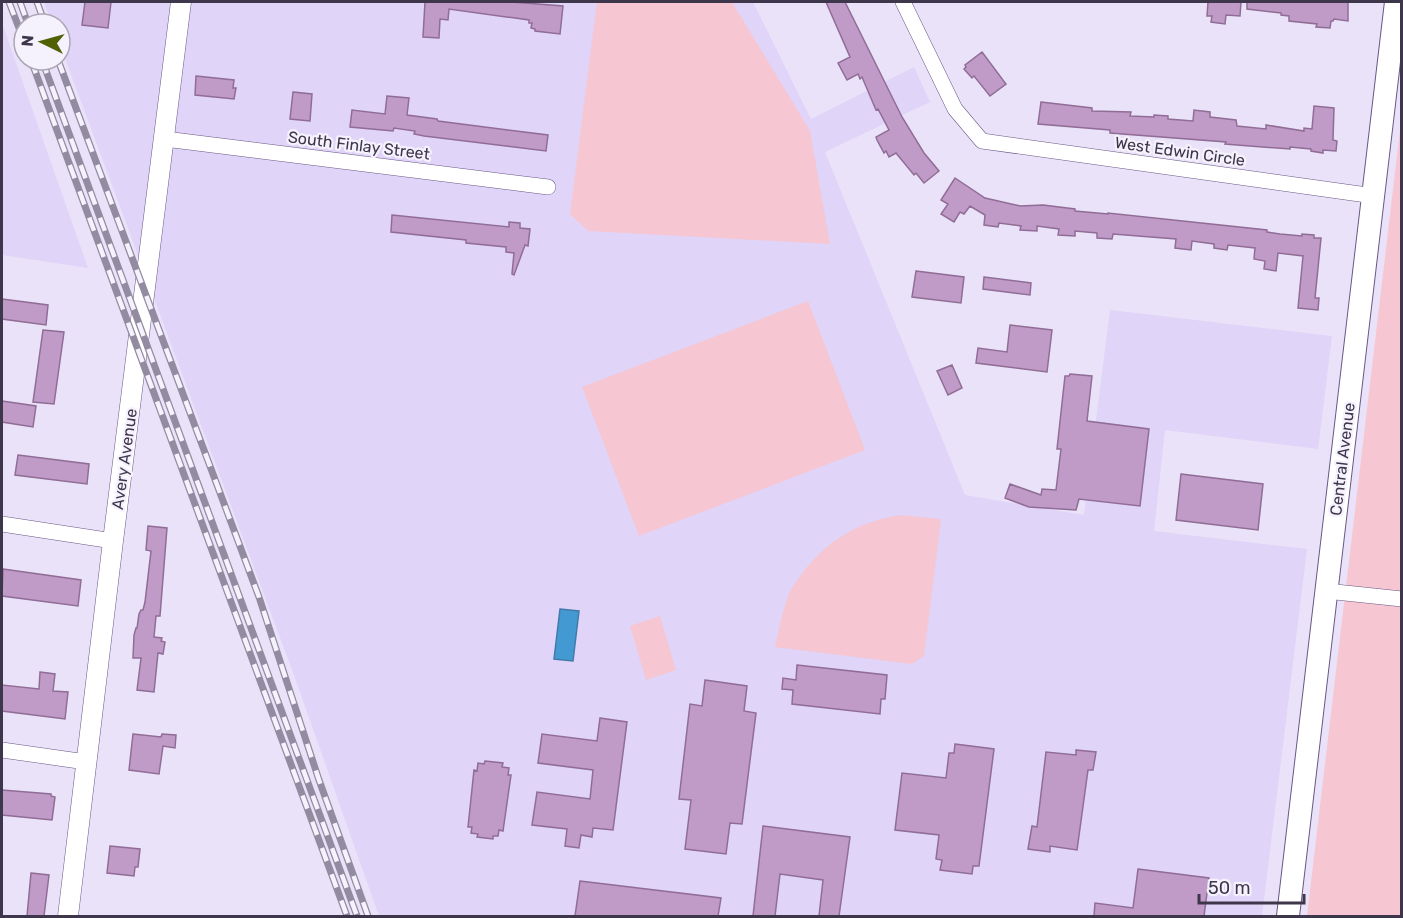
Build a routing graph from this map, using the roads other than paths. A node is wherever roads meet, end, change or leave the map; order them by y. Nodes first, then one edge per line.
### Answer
1 (181, 2) edge
2 (903, 2) edge
3 (1396, 2) edge
4 (1396, 47) edge
5 (165, 139) junction
6 (548, 187) dead end
7 (1374, 196) junction
8 (2, 524) edge
9 (113, 541) junction
10 (1326, 591) junction
11 (1401, 599) edge
12 (2, 750) edge
13 (86, 762) junction
14 (68, 916) edge
15 (1288, 916) edge

1 - 5 street, Avery Avenue
2 - 7 street, West Edwin Circle
3 - 4 main road, Central Avenue
4 - 7 main road, Central Avenue
5 - 6 street, South Finlay Street
5 - 9 street, Avery Avenue
7 - 10 main road, Central Avenue
8 - 9 street
9 - 13 street, Avery Avenue
10 - 11 street
10 - 15 main road, Central Avenue
12 - 13 street
13 - 14 street, Avery Avenue

